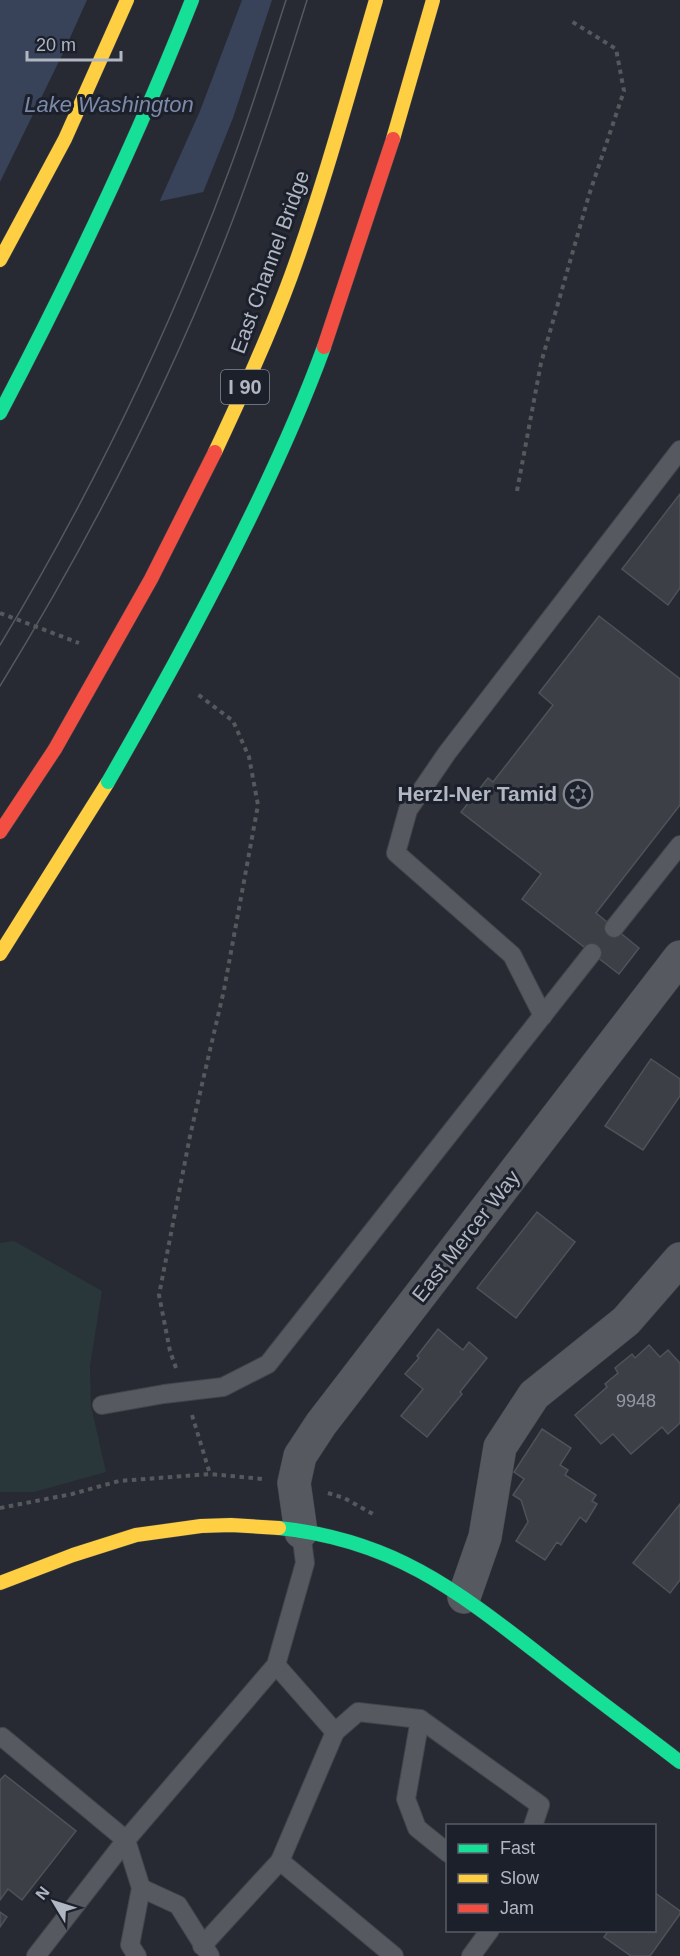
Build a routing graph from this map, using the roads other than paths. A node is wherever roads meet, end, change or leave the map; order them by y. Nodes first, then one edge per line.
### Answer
1 (127, 0) edge
2 (192, 0) edge
3 (376, 0) edge
4 (432, 0) edge
5 (0, 260) edge
6 (0, 413) edge
7 (680, 450) edge
8 (0, 832) edge
9 (680, 845) edge
10 (614, 928) dead end
11 (592, 953) dead end
12 (0, 954) edge
13 (680, 957) edge
14 (543, 1016) junction
15 (680, 1259) edge
16 (102, 1405) dead end
17 (301, 1532) junction
18 (0, 1583) edge
19 (464, 1597) junction
20 (276, 1665) junction
21 (420, 1719) junction
22 (334, 1732) junction
23 (0, 1738) edge
24 (680, 1762) edge
25 (534, 1824) edge
26 (126, 1840) junction
27 (446, 1852) edge
28 (280, 1861) junction
29 (141, 1888) junction
30 (489, 1932) edge
31 (206, 1951) edge
32 (36, 1956) edge
33 (137, 1956) edge
34 (394, 1956) edge
35 (471, 1956) edge

1 - 5 main road
2 - 6 main road
3 - 8 main road, East Channel Bridge / I 90, bridge
4 - 12 main road, bridge
7 - 14 lane
9 - 10 lane
11 - 14 lane
13 - 17 street, East Mercer Way
14 - 16 lane
15 - 19 street
17 - 18 main road
17 - 19 main road
17 - 20 lane
19 - 24 main road
20 - 22 lane
20 - 26 lane
21 - 22 lane
21 - 25 lane
21 - 27 lane
22 - 28 lane
23 - 26 lane
26 - 29 lane
26 - 32 lane
28 - 31 lane
28 - 34 lane
29 - 31 lane
29 - 33 lane
30 - 35 lane

